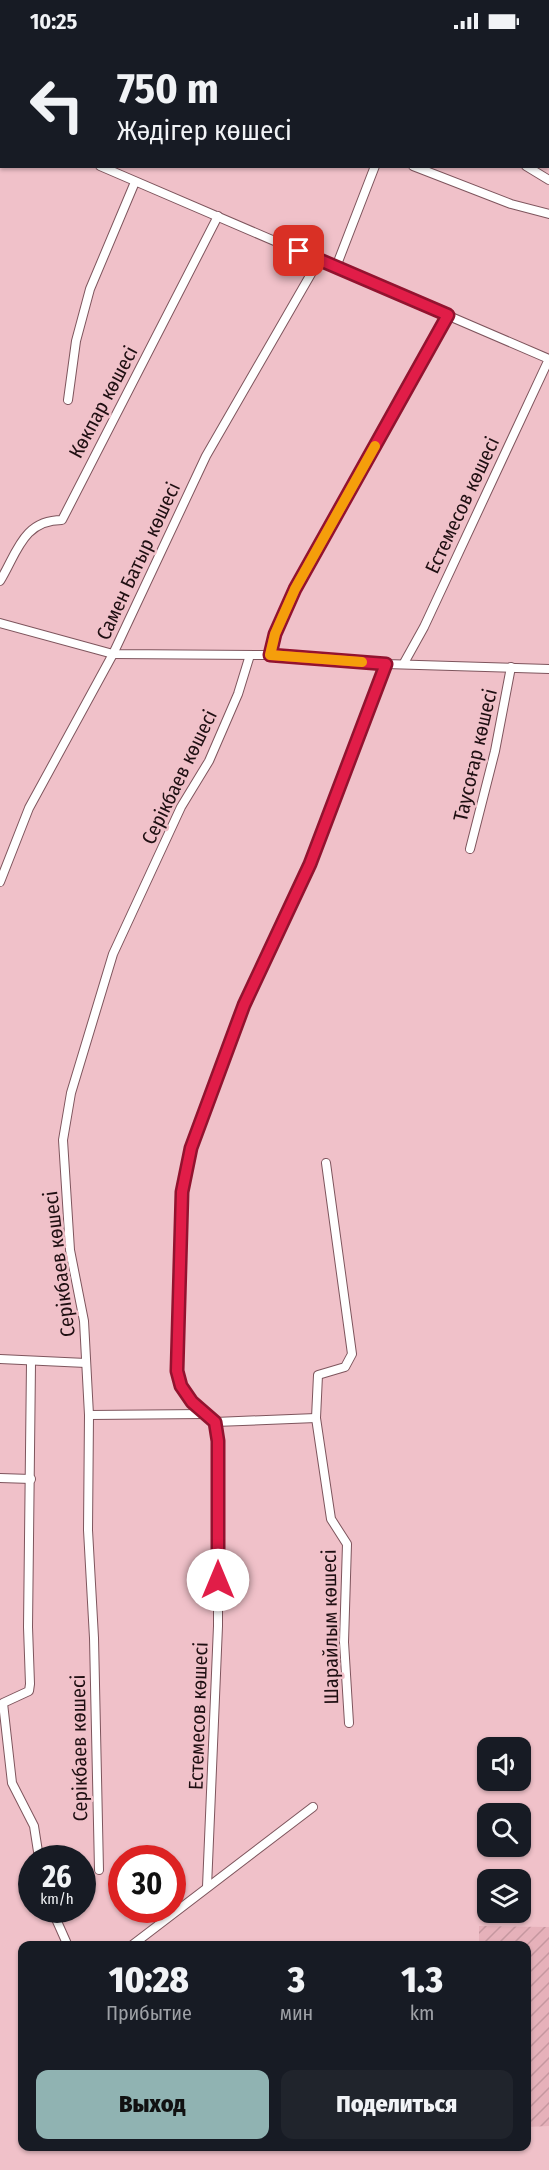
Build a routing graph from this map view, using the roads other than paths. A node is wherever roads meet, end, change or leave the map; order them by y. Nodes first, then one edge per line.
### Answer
1 (104, 168) edge
2 (374, 168) edge
3 (418, 168) edge
4 (529, 168) edge
5 (549, 180) edge
6 (135, 182) junction
7 (549, 214) edge
8 (218, 216) junction
9 (319, 260) junction
10 (336, 267) junction
11 (448, 315) junction
12 (549, 359) edge
13 (68, 400) dead end
14 (0, 581) edge
15 (0, 623) edge
16 (113, 654) junction
17 (250, 655) junction
18 (270, 655) junction
19 (404, 663) junction
20 (386, 664) junction
21 (512, 667) junction
22 (549, 669) edge
23 (470, 849) dead end
24 (0, 882) edge
25 (326, 1163) dead end
26 (0, 1359) edge
27 (32, 1363) junction
28 (86, 1363) junction
29 (206, 1414) junction
30 (89, 1415) junction
31 (316, 1418) junction
32 (215, 1422) junction
33 (0, 1478) edge
34 (31, 1479) junction
35 (349, 1723) dead end
36 (314, 1807) dead end
37 (37, 1845) edge
38 (99, 1870) dead end
39 (207, 1887) junction
40 (58, 1923) edge
41 (66, 1941) edge
42 (137, 1941) edge

1 - 6 street
2 - 10 street
3 - 7 street
4 - 5 street
6 - 8 street
6 - 13 street
8 - 9 street
8 - 14 street, Көкпар көшесі
9 - 10 street
9 - 16 street, Самен Батыр көшесі
10 - 11 street
11 - 12 street
11 - 18 street
12 - 19 street, Естемесов көшесі
15 - 16 street
16 - 17 street
16 - 24 street, Самен Батыр көшесі
17 - 18 street
17 - 28 street, Серікбаев көшесі
18 - 20 street
19 - 20 street
19 - 21 street
20 - 29 street
21 - 22 street
21 - 23 street, Тауcоғар көшесі
25 - 31 street, Шарайлым көшесі
26 - 27 street
27 - 28 street
27 - 34 street
28 - 30 street, Серікбаев көшесі
29 - 30 street
29 - 32 street
30 - 38 street, Серікбаев көшесі
31 - 32 street
31 - 35 street, Шарайлым көшесі
32 - 39 street, Естемесов көшесі
33 - 34 street
34 - 37 street
36 - 39 street
39 - 42 street
40 - 41 street

